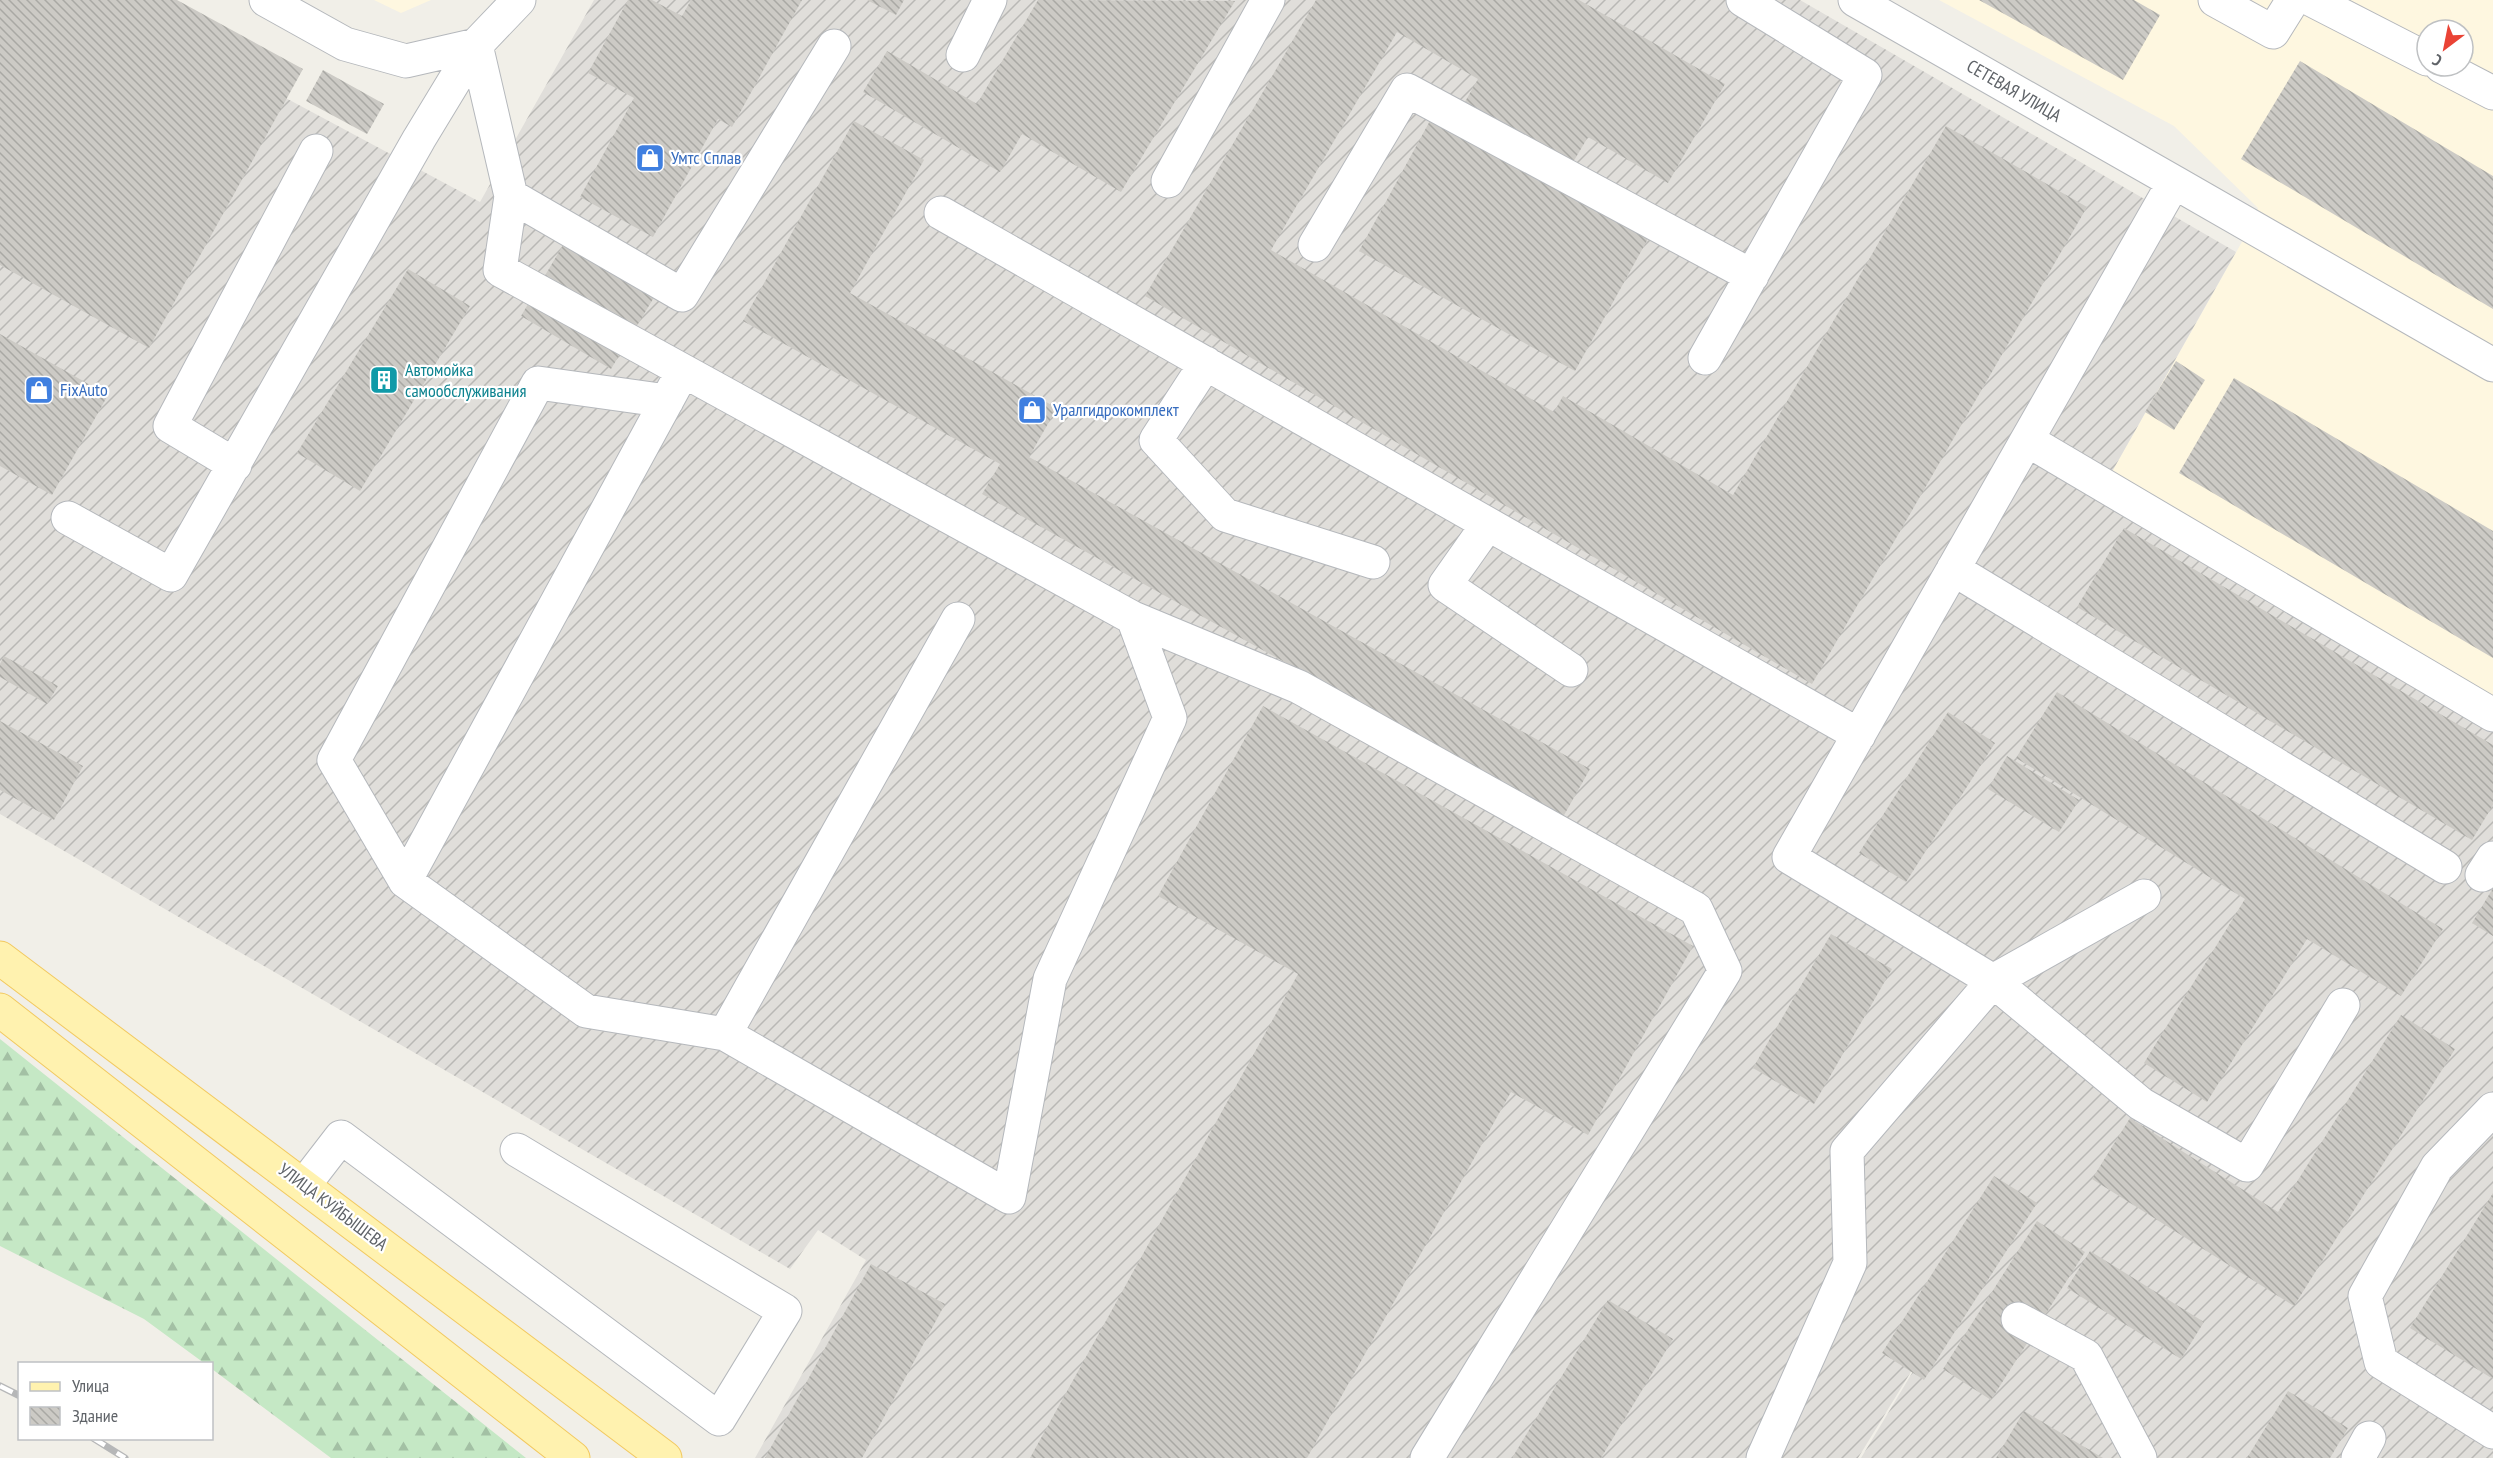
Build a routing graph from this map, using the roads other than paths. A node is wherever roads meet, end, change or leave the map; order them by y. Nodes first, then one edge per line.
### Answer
1 (266, 0) edge
2 (519, 0) edge
3 (990, 0) edge
4 (1268, 0) edge
5 (1743, 0) edge
6 (1855, 0) edge
7 (2215, 0) edge
8 (2293, 0) edge
9 (2312, 0) edge
10 (476, 45) junction
11 (834, 46) dead end
12 (2415, 53) edge
13 (963, 55) dead end
14 (2464, 78) edge
15 (2493, 93) edge
16 (316, 151) dead end
17 (1168, 181) dead end
18 (2174, 182) junction
19 (511, 196) junction
20 (941, 213) dead end
21 (1315, 246) dead end
22 (1752, 276) junction
23 (1706, 358) dead end
24 (1206, 363) junction
25 (2493, 365) edge
26 (683, 371) junction
27 (667, 401) junction
28 (2027, 440) junction
29 (235, 465) junction
30 (68, 518) dead end
31 (1488, 524) junction
32 (1372, 562) dead end
33 (1953, 569) junction
34 (1132, 618) junction
35 (958, 619) dead end
36 (1572, 670) dead end
37 (2493, 715) edge
38 (1858, 735) junction
39 (2445, 867) dead end
40 (405, 880) junction
41 (2144, 896) dead end
42 (0, 958) edge
43 (1994, 981) junction
44 (2343, 1005) dead end
45 (0, 1010) edge
46 (725, 1034) junction
47 (2493, 1109) edge
48 (517, 1150) dead end
49 (304, 1185) junction
50 (365, 1232) junction
51 (335, 1270) junction
52 (2018, 1319) dead end
53 (2493, 1432) edge
54 (573, 1458) edge
55 (665, 1458) edge
56 (1427, 1458) edge
57 (1763, 1458) edge
58 (2140, 1458) edge

1 - 10 street
2 - 10 street
3 - 13 street
4 - 17 street
5 - 22 street
6 - 18 street, СЕТЕВАЯ УЛИЦА
7 - 8 street
9 - 12 street
10 - 19 street
10 - 29 street
11 - 19 street
14 - 15 street
16 - 29 street
18 - 25 street, СЕТЕВАЯ УЛИЦА
18 - 28 street
19 - 26 street
20 - 24 street
21 - 22 street
22 - 23 street
24 - 31 street
24 - 32 street
26 - 27 street
26 - 34 street
27 - 40 street
27 - 40 street
28 - 33 street
28 - 37 street
29 - 30 street
31 - 36 street
31 - 38 street
33 - 38 street
33 - 39 street
34 - 46 street
34 - 56 street
35 - 46 street
38 - 43 street
40 - 46 street
41 - 43 street
42 - 49 main road, УЛИЦА КУЙБЫШЕВА
43 - 44 street
43 - 57 street
45 - 51 main road
47 - 53 street
48 - 49 street
49 - 50 main road, УЛИЦА КУЙБЫШЕВА
50 - 51 main road
50 - 55 main road, УЛИЦА КУЙБЫШЕВА
51 - 54 main road
52 - 58 street

